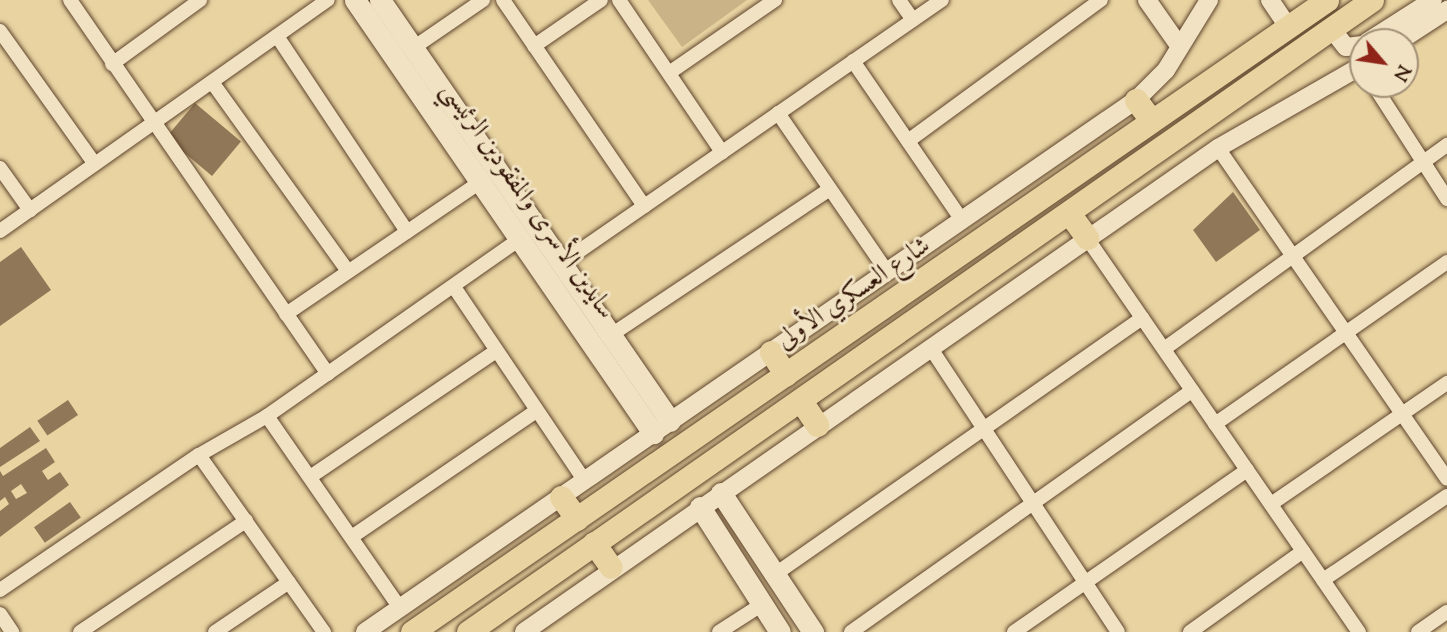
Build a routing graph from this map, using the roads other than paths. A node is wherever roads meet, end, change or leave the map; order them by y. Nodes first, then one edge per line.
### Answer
1 (70, 0) edge
2 (200, 0) edge
3 (328, 0) edge
4 (355, 0) edge
5 (380, 0) edge
6 (483, 0) edge
7 (503, 0) edge
8 (601, 0) edge
9 (619, 0) edge
10 (775, 0) edge
11 (899, 0) edge
12 (942, 0) edge
13 (1101, 0) edge
14 (1147, 0) edge
15 (1209, 0) edge
16 (1270, 0) edge
17 (1327, 0) edge
18 (1372, 0) edge
19 (1433, 0) edge
20 (1447, 10) edge
21 (913, 20) junction
22 (1288, 27) junction
23 (1331, 28) junction
24 (1389, 28) edge
25 (1419, 28) edge
26 (277, 36) junction
27 (2, 38) edge
28 (534, 46) junction
29 (1349, 46) edge
30 (1180, 47) junction
31 (413, 48) junction
32 (853, 61) junction
33 (112, 64) junction
34 (668, 73) junction
35 (1349, 73) edge
36 (212, 82) junction
37 (1382, 98) edge
38 (1136, 100) junction
39 (778, 113) junction
40 (1151, 120) junction
41 (152, 124) junction
42 (908, 141) junction
43 (1447, 145) edge
44 (1218, 148) junction
45 (722, 152) junction
46 (95, 164) junction
47 (1424, 164) junction
48 (0, 168) edge
49 (480, 182) junction
50 (830, 189) junction
51 (1447, 199) edge
52 (644, 206) junction
53 (30, 210) junction
54 (1069, 213) junction
55 (961, 219) junction
56 (0, 231) edge
57 (407, 232) junction
58 (1087, 237) junction
59 (520, 239) junction
60 (1295, 258) junction
61 (1447, 262) edge
62 (562, 263) junction
63 (348, 271) junction
64 (886, 271) junction
65 (454, 287) junction
66 (285, 314) junction
67 (1142, 318) junction
68 (1348, 331) junction
69 (611, 335) junction
70 (930, 347) junction
71 (1164, 349) junction
72 (496, 352) junction
73 (771, 352) junction
74 (328, 374) junction
75 (786, 375) junction
76 (1447, 383) edge
77 (1192, 391) junction
78 (801, 401) junction
79 (536, 411) junction
80 (1404, 413) junction
81 (267, 416) junction
82 (1215, 424) junction
83 (817, 425) junction
84 (662, 427) junction
85 (983, 428) junction
86 (690, 441) junction
87 (199, 455) junction
88 (667, 458) junction
89 (706, 466) junction
90 (1247, 470) junction
91 (310, 477) junction
92 (1447, 479) edge
93 (584, 481) junction
94 (683, 482) junction
95 (721, 493) junction
96 (1447, 496) edge
97 (561, 497) junction
98 (1270, 504) junction
99 (1034, 505) junction
100 (700, 507) junction
101 (577, 519) junction
102 (246, 521) junction
103 (353, 536) junction
104 (594, 543) junction
105 (1303, 551) junction
106 (762, 556) junction
107 (611, 567) junction
108 (739, 569) junction
109 (774, 575) junction
110 (1323, 580) junction
111 (289, 582) junction
112 (1087, 585) junction
113 (0, 590) edge
114 (761, 605) junction
115 (400, 608) junction
116 (1447, 612) edge
117 (0, 614) edge
118 (526, 631) edge
119 (12, 632) edge
120 (80, 632) edge
121 (215, 632) edge
122 (324, 632) edge
123 (365, 632) edge
124 (412, 632) edge
125 (468, 632) edge
126 (719, 632) edge
127 (780, 632) edge
128 (813, 632) edge
129 (851, 632) edge
130 (1014, 632) edge
131 (1118, 632) edge
132 (1190, 632) edge
133 (1359, 632) edge
134 (1418, 632) edge

1 - 33 street
2 - 33 street
3 - 26 street
4 - 49 main road, سايدين الأسرى والمفقودين الرئيسي
5 - 31 main road
6 - 31 street
7 - 28 street
8 - 28 street
9 - 34 street
10 - 34 street
11 - 21 street
12 - 21 street
13 - 42 street
14 - 30 street
15 - 30 street
16 - 22 street
17 - 22 main road, شارع العسكري الأولى
18 - 23 main road
19 - 24 street
20 - 25 street
21 - 32 street
22 - 40 main road, شارع العسكري الأولى
23 - 29 street
23 - 54 main road
26 - 36 street
26 - 57 street
27 - 46 street
28 - 52 street
30 - 38 street
31 - 62 main road
32 - 39 street
32 - 42 street
33 - 41 street
34 - 45 street
35 - 44 street
36 - 41 street
36 - 63 street
37 - 47 street
38 - 40 main road
38 - 55 street
39 - 45 street
39 - 50 street
40 - 75 main road, شارع العسكري الأولى
41 - 46 street
41 - 66 street
42 - 55 street
43 - 47 street
44 - 58 street
44 - 60 street
45 - 52 street
46 - 53 street
47 - 51 street
47 - 60 street
48 - 53 street
49 - 57 street
49 - 59 main road, سايدين الأسرى والمفقودين الرئيسي
50 - 64 street
50 - 69 street
52 - 62 street
53 - 56 street
54 - 58 main road
54 - 78 main road
55 - 64 street
57 - 63 street
58 - 67 street
58 - 70 street
59 - 65 street
59 - 84 main road, سايدين الأسرى والمفقودين الرئيسي
60 - 68 street
60 - 71 street
61 - 68 street
62 - 69 main road
63 - 66 street
64 - 73 street
65 - 72 street
65 - 74 street
66 - 74 street
67 - 71 street
67 - 85 street
68 - 80 street
68 - 82 street
69 - 84 main road
70 - 83 street
70 - 85 street
71 - 77 street
72 - 79 street
72 - 91 street
73 - 75 main road
73 - 84 street
74 - 81 street
75 - 86 main road, شارع العسكري الأولى
76 - 80 street
77 - 82 street
77 - 99 street
78 - 83 main road
78 - 89 main road
79 - 93 street
79 - 103 street
80 - 92 street
80 - 98 street
81 - 87 street
81 - 91 street
82 - 90 street
83 - 95 street
84 - 93 street
85 - 99 street
85 - 109 street
86 - 88 main road, شارع العسكري الأولى
86 - 89 main road
87 - 102 street
87 - 113 street
88 - 94 main road
88 - 101 main road, شارع العسكري الأولى
89 - 94 main road
90 - 98 street
90 - 112 street
91 - 103 street
93 - 97 street
94 - 104 main road
95 - 100 street
95 - 106 main road
96 - 110 street
97 - 101 main road
97 - 115 street
98 - 105 street
99 - 112 street
99 - 129 street
100 - 107 street
100 - 108 main road
101 - 124 main road, شارع العسكري الأولى
102 - 111 street
102 - 120 street
103 - 115 street
104 - 107 main road
104 - 125 main road
105 - 110 street
105 - 132 street
106 - 108 main road
106 - 109 main road
107 - 118 street
108 - 114 main road
109 - 128 main road
110 - 133 street
111 - 121 street
111 - 122 street
112 - 130 street
112 - 131 street
114 - 126 street
114 - 127 main road
115 - 123 street
116 - 134 street
117 - 119 street

